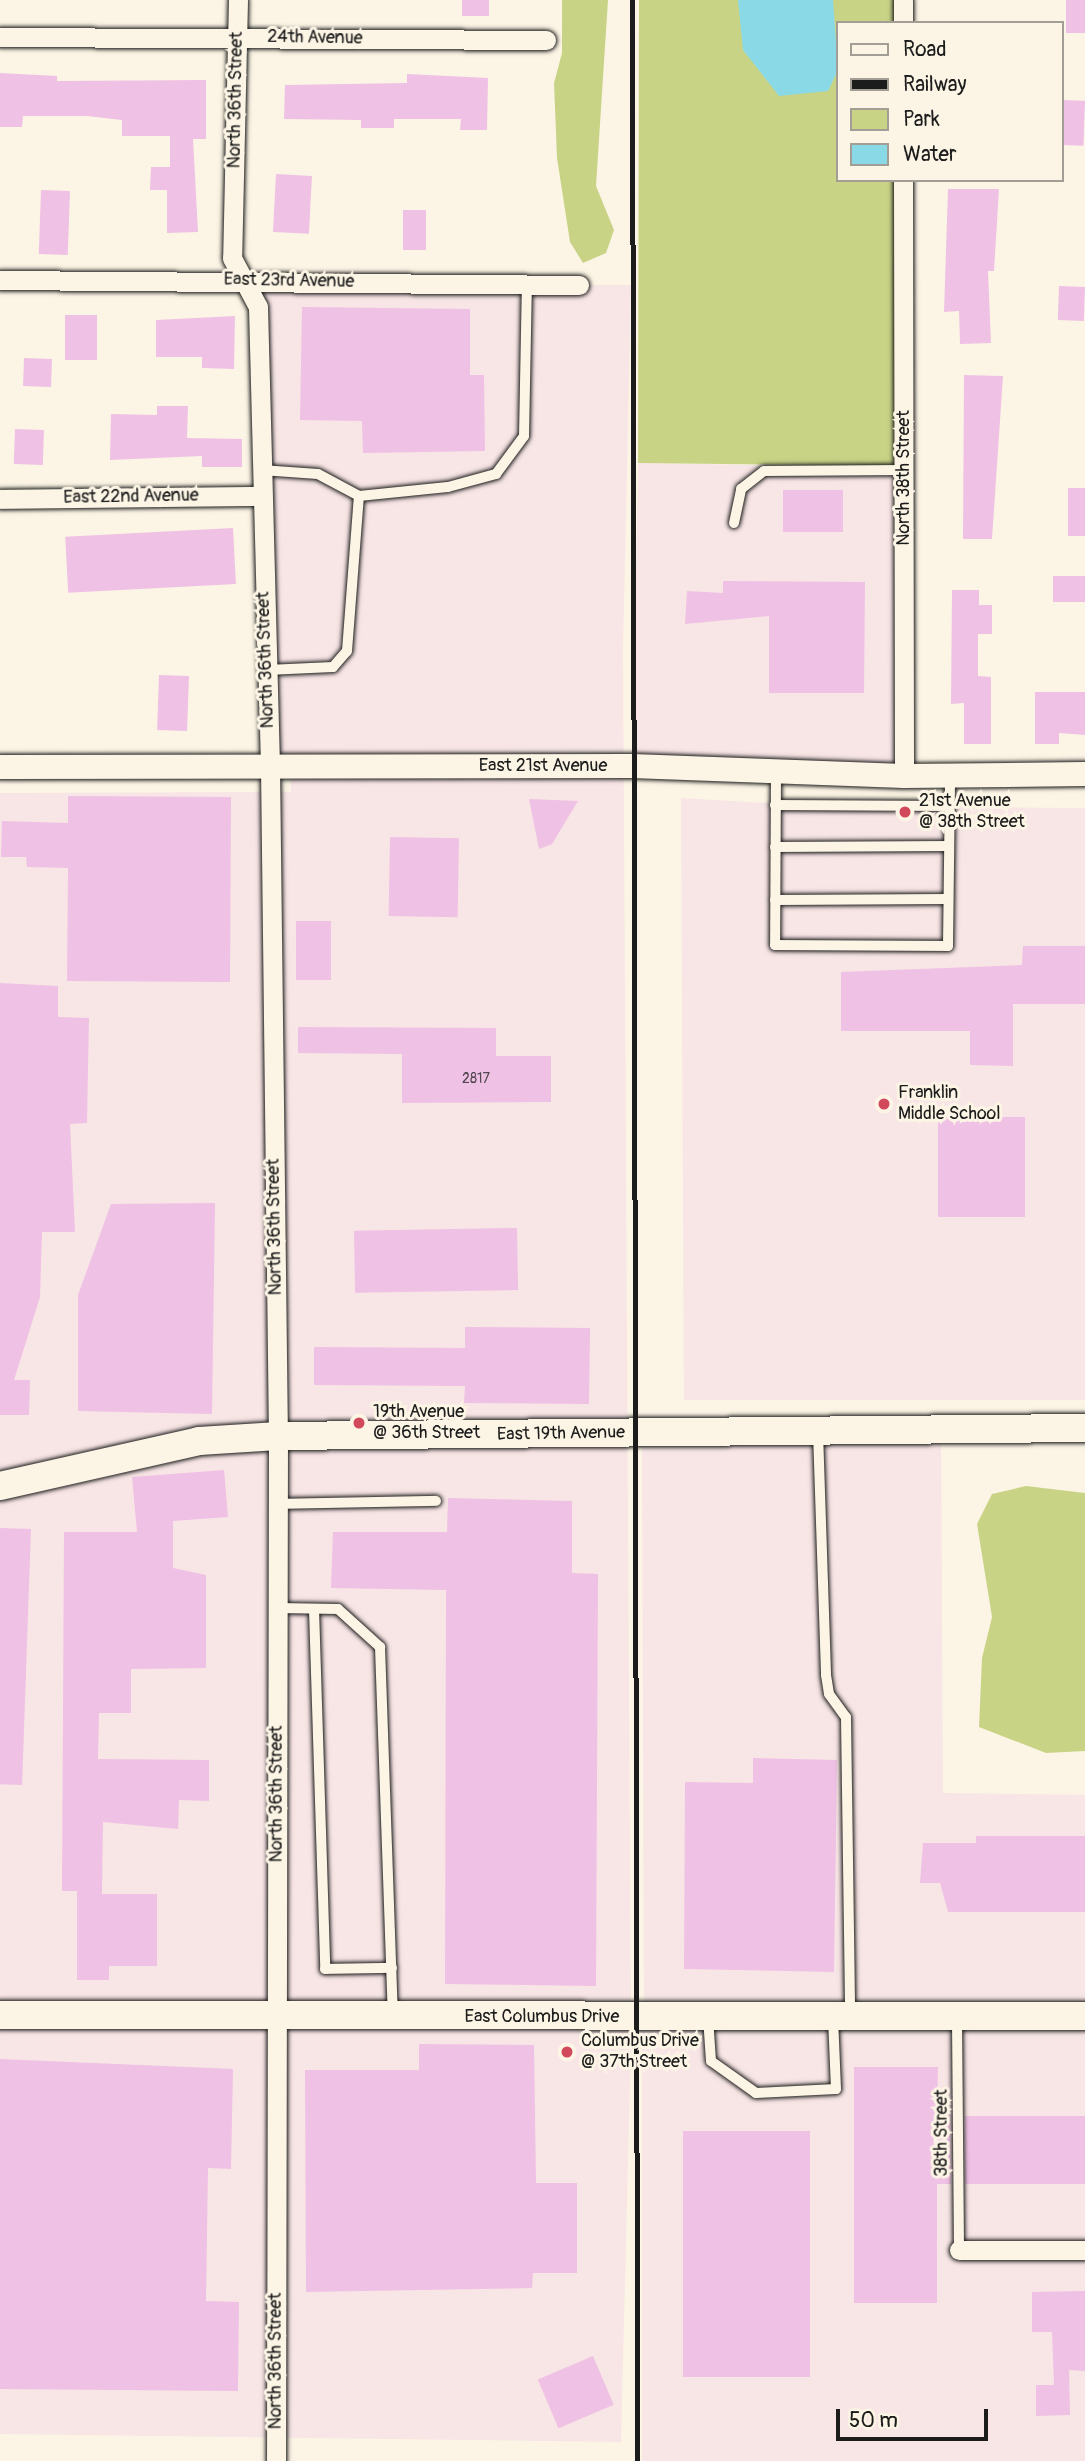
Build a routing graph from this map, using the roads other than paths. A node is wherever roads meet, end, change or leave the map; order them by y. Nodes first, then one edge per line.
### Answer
1 (238, 0) edge
2 (903, 0) edge
3 (903, 21) edge
4 (0, 37) edge
5 (237, 37) junction
6 (546, 40) dead end
7 (903, 182) edge
8 (0, 280) edge
9 (246, 281) junction
10 (527, 284) junction
11 (579, 285) dead end
12 (261, 470) junction
13 (904, 470) junction
14 (261, 496) junction
15 (359, 496) junction
16 (0, 499) edge
17 (734, 523) dead end
18 (267, 670) junction
19 (270, 766) junction
20 (0, 767) edge
21 (776, 771) junction
22 (1085, 774) edge
23 (950, 775) junction
24 (904, 776) junction
25 (775, 806) junction
26 (949, 806) junction
27 (949, 846) junction
28 (775, 847) junction
29 (775, 900) junction
30 (948, 900) junction
31 (1085, 1427) edge
32 (817, 1429) junction
33 (278, 1436) junction
34 (0, 1486) edge
35 (436, 1501) dead end
36 (278, 1504) junction
37 (278, 1608) junction
38 (314, 1609) junction
39 (392, 1968) junction
40 (0, 2015) edge
41 (708, 2016) junction
42 (841, 2016) junction
43 (957, 2016) junction
44 (1085, 2016) edge
45 (277, 2017) junction
46 (394, 2017) junction
47 (959, 2250) joint
48 (1085, 2250) edge
49 (276, 2461) edge

1 - 5 street, North 36th Street
2 - 3 street
4 - 5 street, 24th Avenue
5 - 6 street, 24th Avenue
5 - 9 street, North 36th Street
7 - 13 street, North 38th Street
8 - 9 street, East 23rd Avenue
9 - 10 street, East 23rd Avenue
9 - 12 street, North 36th Street
10 - 11 street, East 23rd Avenue
10 - 15 lane
12 - 14 street, North 36th Street
12 - 15 lane
13 - 17 lane
13 - 24 street, North 38th Street
14 - 16 street, East 22nd Avenue
14 - 18 street, North 36th Street
15 - 18 lane
18 - 19 street, North 36th Street
19 - 20 street, East 21st Avenue
19 - 21 street, East 21st Avenue
19 - 33 street, North 36th Street
21 - 24 street, East 21st Avenue
21 - 25 lane
22 - 23 street, East 21st Avenue
23 - 24 street, East 21st Avenue
23 - 26 lane
25 - 26 lane
25 - 28 lane
26 - 27 lane
27 - 28 lane
27 - 30 lane
28 - 29 lane
29 - 30 lane
29 - 30 lane
31 - 32 main road, East 19th Avenue
32 - 33 main road, East 19th Avenue
32 - 42 lane
33 - 34 main road, East 19th Avenue
33 - 36 street, North 36th Street
35 - 36 lane
36 - 37 street, North 36th Street
37 - 38 lane
37 - 45 street, North 36th Street
38 - 39 lane
38 - 39 lane
39 - 46 lane
40 - 45 main road, East Columbus Drive
41 - 42 main road, East Columbus Drive
41 - 42 lane
41 - 46 main road, East Columbus Drive
42 - 43 main road, East Columbus Drive
43 - 44 main road, East Columbus Drive
43 - 47 lane, 38th Street
45 - 46 main road, East Columbus Drive
45 - 49 street, North 36th Street
47 - 48 street

